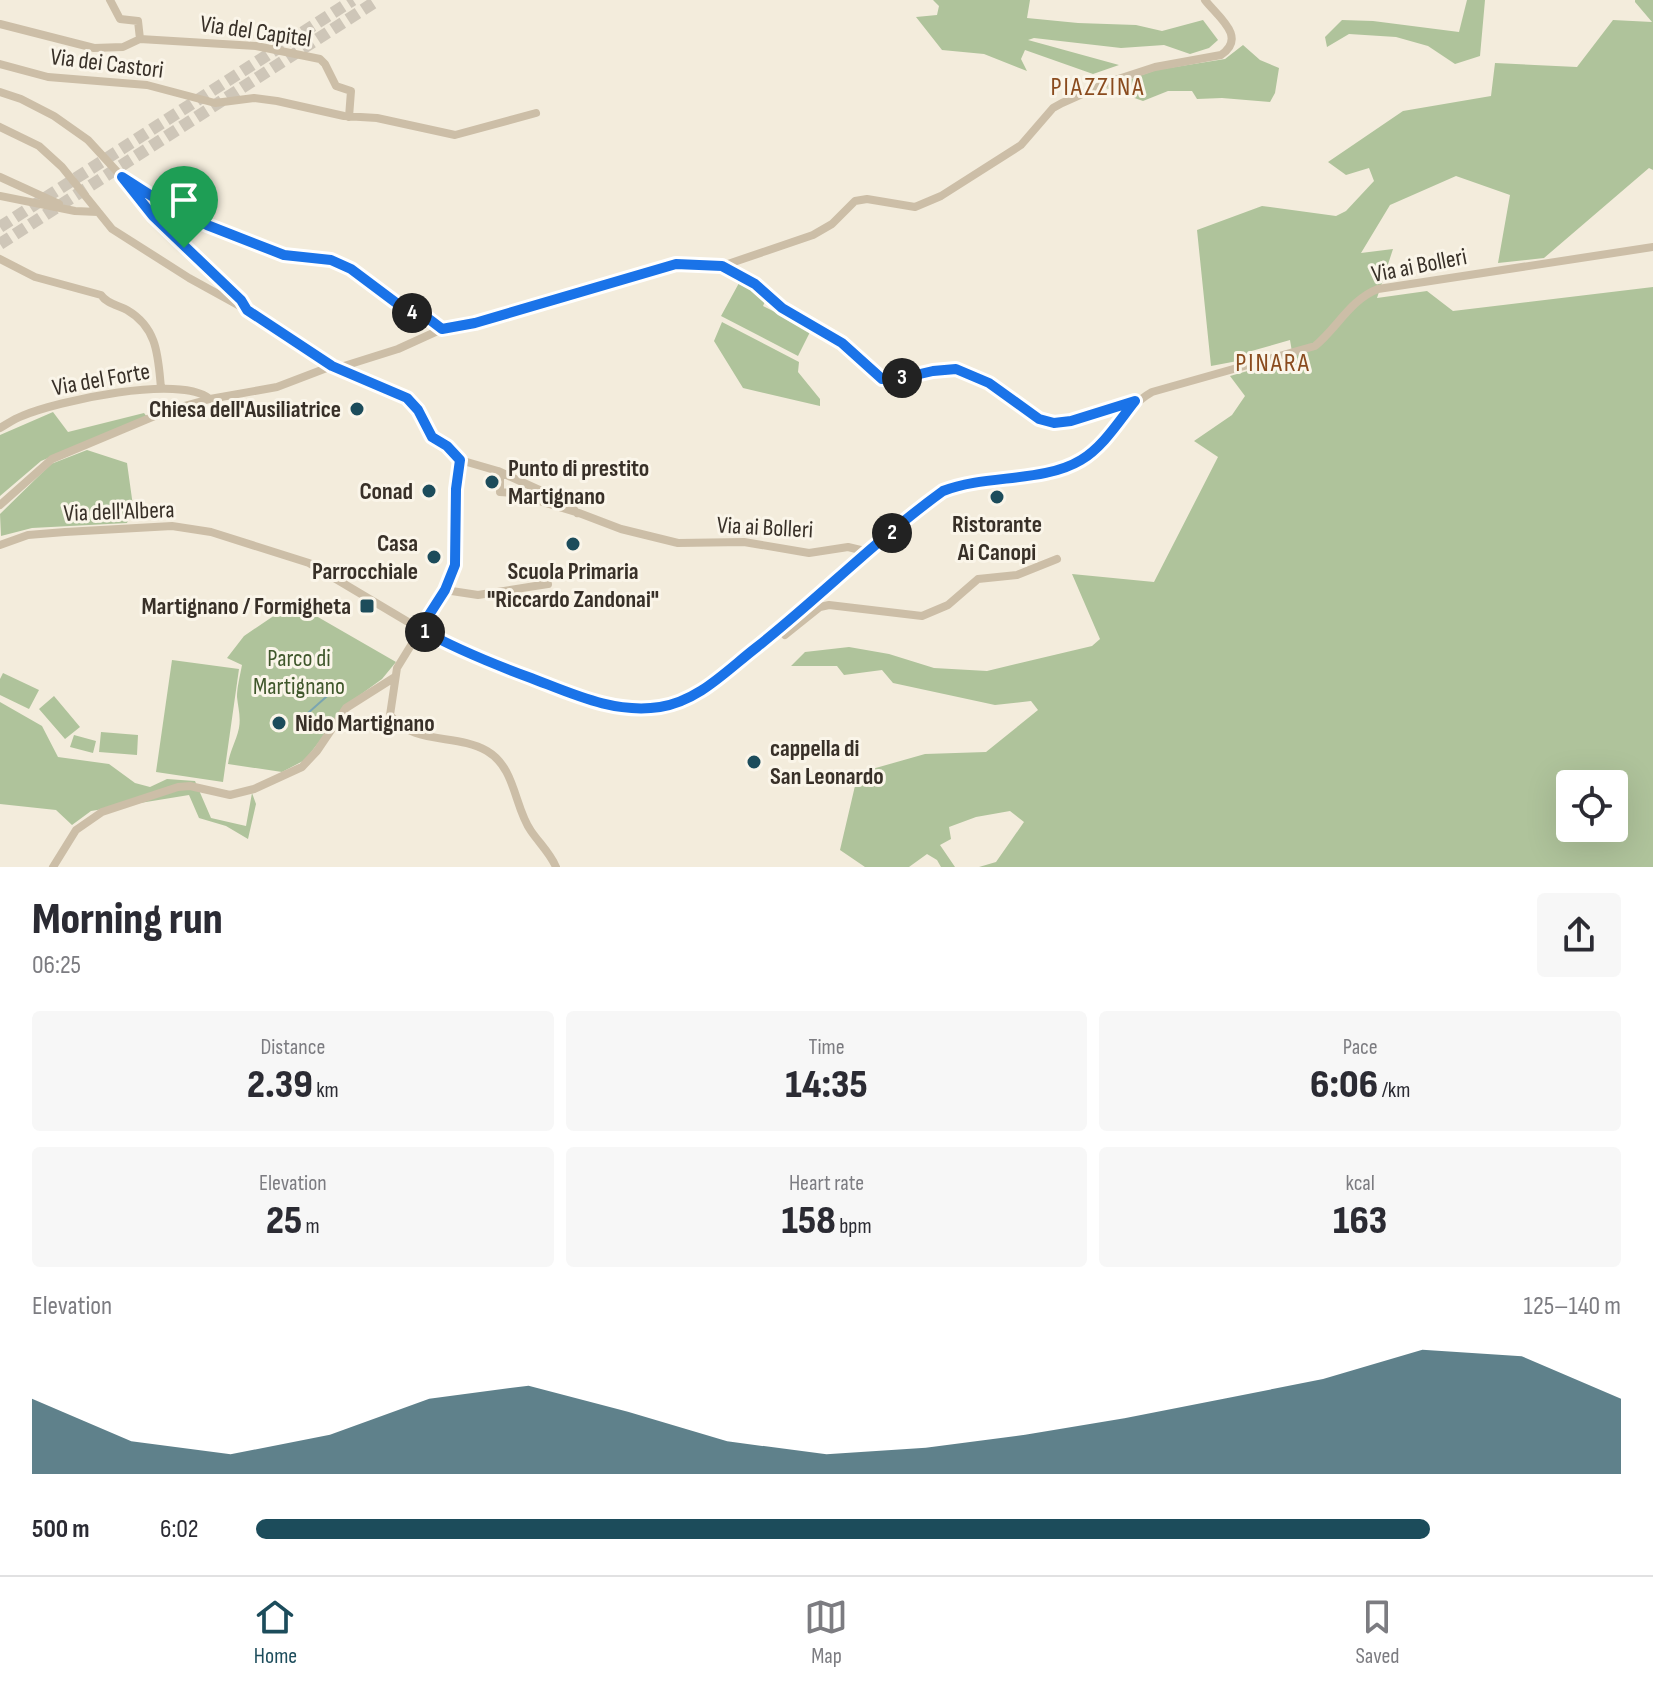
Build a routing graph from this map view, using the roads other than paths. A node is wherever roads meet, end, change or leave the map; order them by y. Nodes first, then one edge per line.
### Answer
1 (110, 0) edge
2 (1205, 0) edge
3 (0, 24) edge
4 (140, 39) junction
5 (0, 64) edge
6 (0, 92) edge
7 (536, 113) dead end
8 (349, 117) junction
9 (0, 127) edge
10 (0, 177) edge
11 (122, 177) junction
12 (0, 196) edge
13 (75, 211) junction
14 (98, 212) junction
15 (1653, 247) edge
16 (0, 259) edge
17 (722, 266) junction
18 (247, 310) junction
19 (442, 329) junction
20 (332, 366) junction
21 (161, 388) junction
22 (210, 399) junction
23 (1135, 401) junction
24 (0, 428) edge
25 (460, 460) junction
26 (500, 474) junction
27 (0, 505) edge
28 (577, 513) junction
29 (0, 545) edge
30 (869, 552) junction
31 (1057, 559) dead end
32 (548, 584) dead end
33 (445, 590) junction
34 (420, 629) junction
35 (781, 629) junction
36 (395, 677) junction
37 (56, 867) edge
38 (556, 867) edge

1 - 4 street
2 - 17 street
3 - 4 street, Via del Capitel
4 - 8 street, Via del Capitel
5 - 8 street, Via dei Castori
6 - 11 street
7 - 8 street, Via dei Castori
9 - 14 street
10 - 13 street
11 - 18 street
11 - 19 street
12 - 13 street
13 - 14 street
14 - 18 street
15 - 23 street, Via ai Bolleri
16 - 21 street
17 - 19 street, Via del Forte
17 - 23 street
18 - 20 street
19 - 20 street, Via del Forte
20 - 22 street, Via del Forte
20 - 25 street
21 - 22 street, Via del Forte
21 - 24 street, Via del Forte
22 - 27 street, Via del Forte
23 - 30 street, Via ai Bolleri
25 - 26 street
25 - 33 street
26 - 28 street
26 - 28 street
28 - 30 street, Via ai Bolleri
29 - 34 street, Via dell'Albera
30 - 35 street, Via dell'Albera
31 - 35 street
32 - 33 street
33 - 34 street
34 - 35 street, Via dell'Albera
34 - 36 street
36 - 37 street
36 - 38 street

